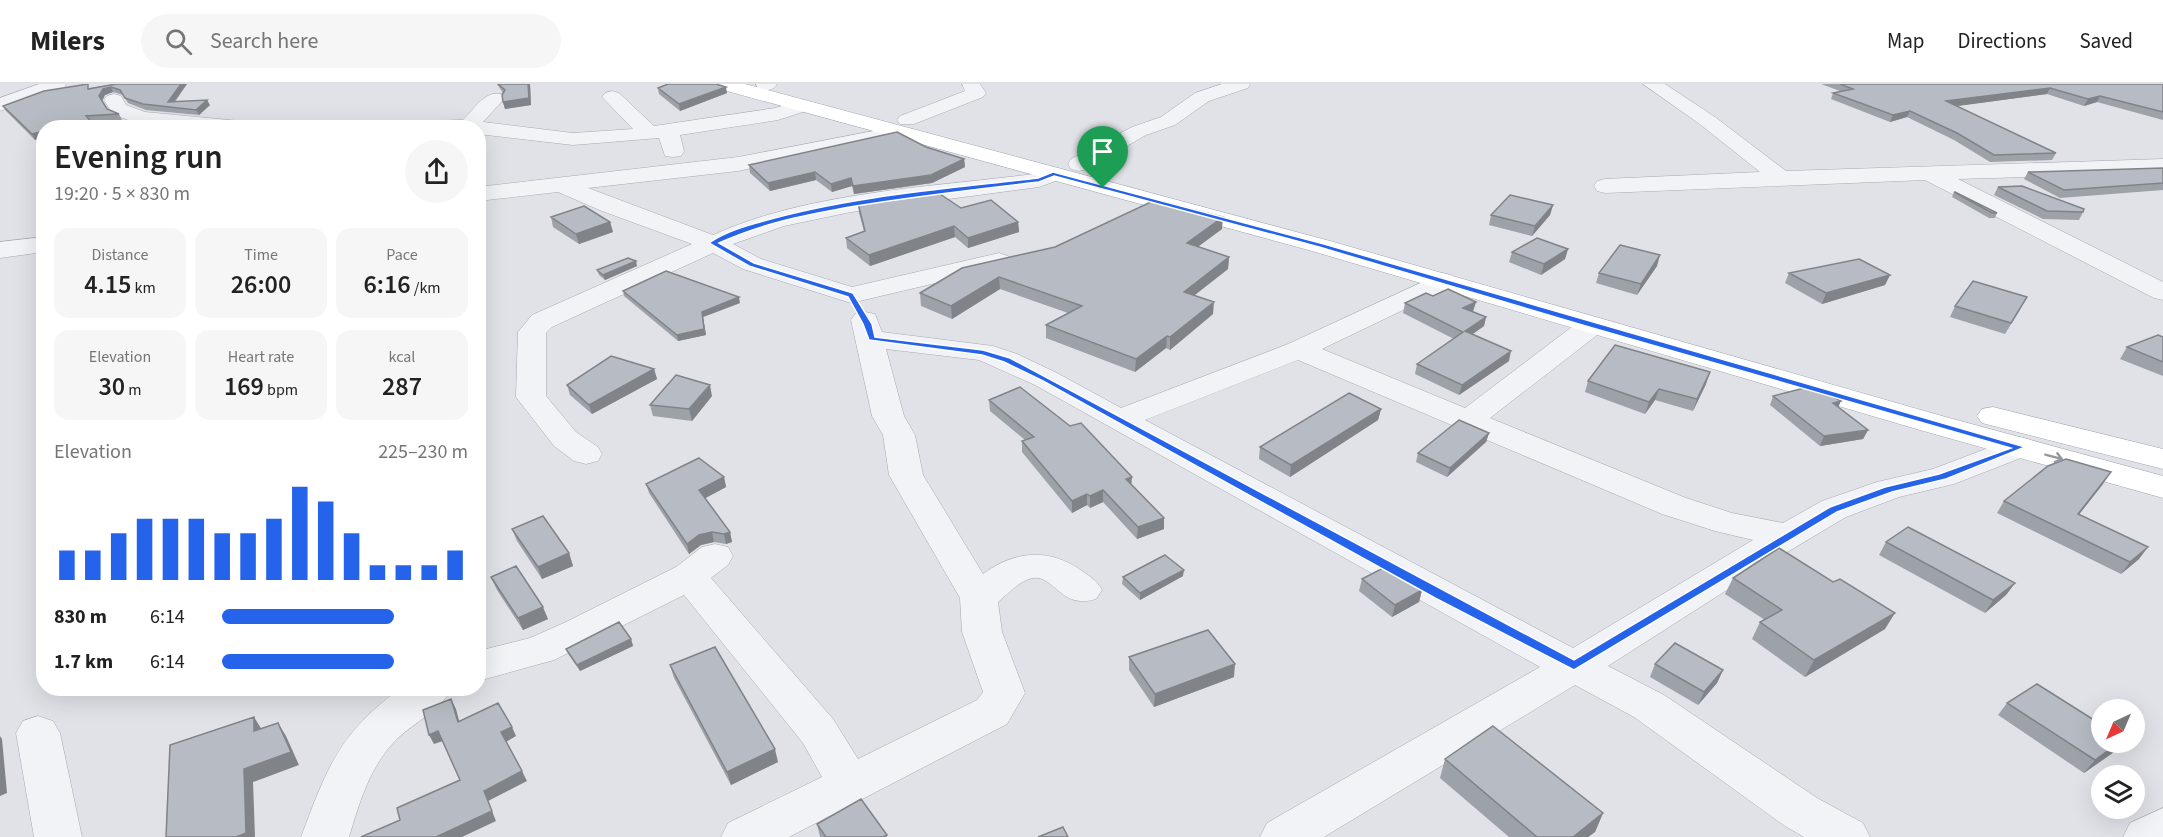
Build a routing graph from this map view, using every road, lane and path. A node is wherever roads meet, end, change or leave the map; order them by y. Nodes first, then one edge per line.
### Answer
1 (723, 84) edge
2 (765, 84) edge
3 (970, 84) edge
4 (1240, 84) edge
5 (1652, 84) edge
6 (45, 86) edge
7 (612, 97) dead end
8 (495, 98) dead end
9 (114, 100) dead end
10 (0, 105) edge
11 (802, 106) junction
12 (165, 120) edge
13 (480, 120) edge
14 (903, 126) junction
15 (486, 128) edge
16 (658, 131) junction
17 (1079, 164) junction
18 (2163, 166) edge
19 (674, 171) junction
20 (1928, 173) junction
21 (1053, 174) junction
22 (1781, 178) junction
23 (564, 186) junction
24 (1605, 186) dead end
25 (486, 193) edge
26 (1154, 201) junction
27 (1124, 216) edge
28 (713, 243) junction
29 (36, 245) edge
30 (0, 250) edge
31 (1019, 258) edge
32 (1443, 281) junction
33 (2163, 292) edge
34 (851, 295) junction
35 (1592, 326) junction
36 (872, 339) junction
37 (1298, 350) junction
38 (1119, 419) junction
39 (1467, 421) junction
40 (2020, 447) junction
41 (586, 454) dead end
42 (2163, 459) edge
43 (2163, 487) edge
44 (1790, 536) junction
45 (1083, 590) dead end
46 (980, 598) junction
47 (486, 664) edge
48 (1574, 666) junction
49 (421, 696) edge
50 (38, 733) dead end
51 (850, 783) junction
52 (2163, 828) edge
53 (58, 837) edge
54 (325, 837) edge
55 (745, 837) edge
56 (1284, 837) edge
57 (1846, 837) edge
58 (2147, 837) edge

1 - 11 main road
2 - 14 main road
3 - 14 street
4 - 17 street
5 - 22 street
6 - 10 street
7 - 16 street
8 - 13 street
9 - 12 street
11 - 14 main road
11 - 16 street
14 - 17 main road
14 - 19 street
14 - 21 main road
15 - 16 street
16 - 19 street
17 - 42 main road
18 - 20 street
19 - 23 street
20 - 22 street
20 - 33 street
21 - 26 main road
21 - 28 street
22 - 24 street
23 - 25 street
23 - 28 street
26 - 27 street
26 - 32 main road
28 - 34 street
28 - 41 street
29 - 30 street
31 - 34 street
32 - 35 main road
32 - 37 street
34 - 36 street
35 - 39 street
35 - 40 main road
36 - 38 street
36 - 46 street
37 - 38 street
37 - 39 street
38 - 48 street
39 - 44 street
40 -> 43 main road
40 - 44 street
44 - 48 street
45 - 46 street
46 - 51 street
47 - 51 street
48 - 56 street
48 - 57 street
49 - 54 street
50 - 53 street
51 - 55 street
52 - 58 street

